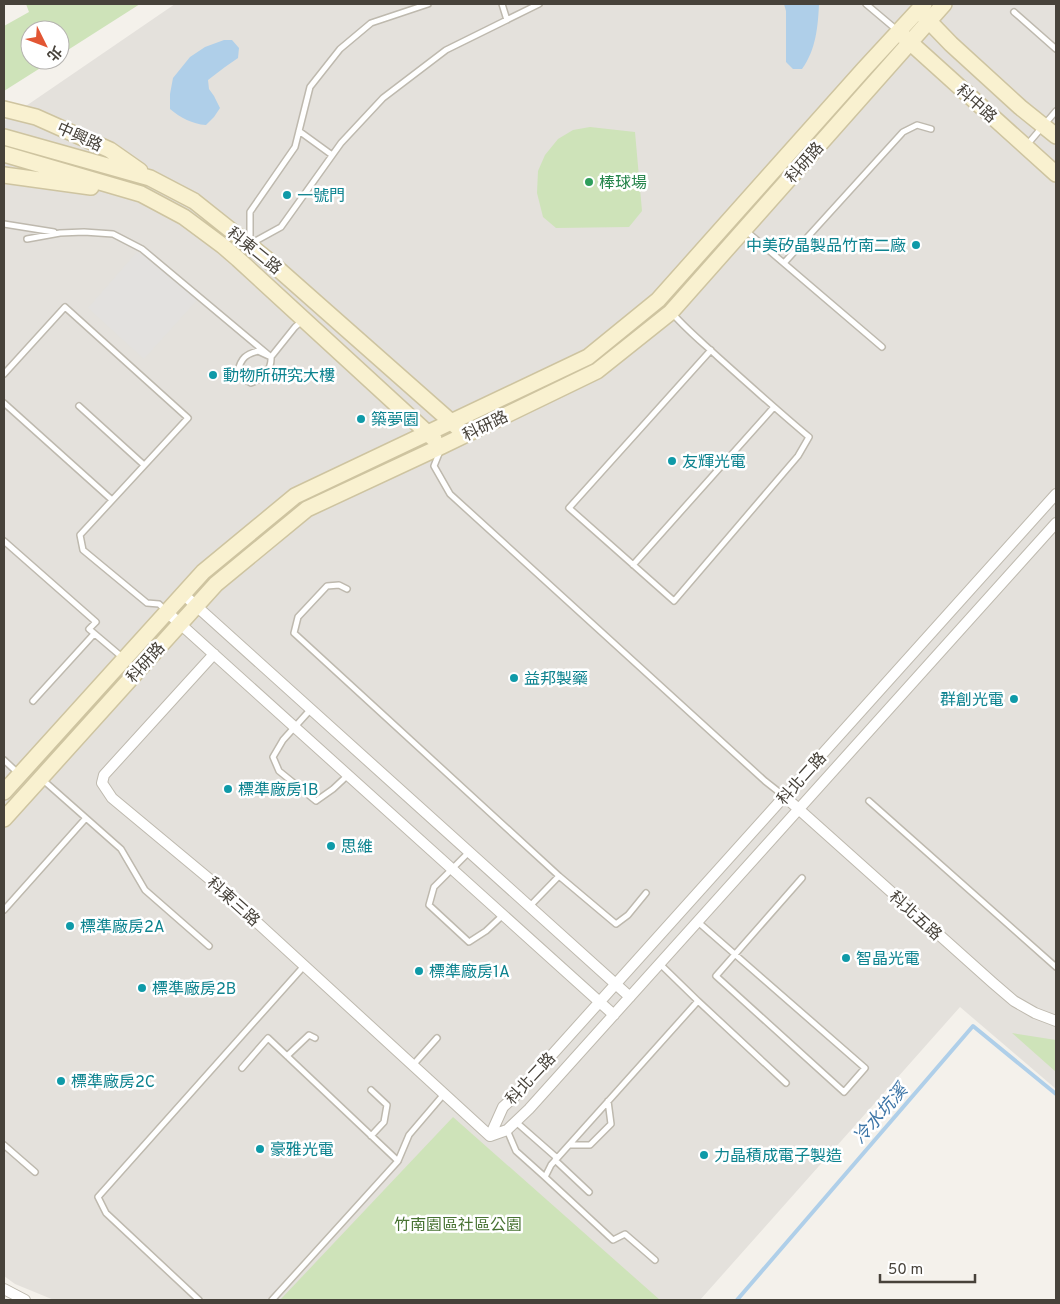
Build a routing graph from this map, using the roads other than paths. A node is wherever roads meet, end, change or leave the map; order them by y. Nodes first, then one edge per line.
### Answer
1 (428, 4) edge
2 (502, 4) edge
3 (539, 4) edge
4 (866, 4) edge
5 (944, 4) edge
6 (920, 10) edge
7 (1014, 12) dead end
8 (507, 20) junction
9 (904, 37) junction
10 (1056, 49) edge
11 (4, 109) edge
12 (1056, 111) edge
13 (1043, 126) junction
14 (931, 129) dead end
15 (299, 131) junction
16 (1056, 136) edge
17 (4, 137) edge
18 (1026, 146) junction
19 (4, 154) edge
20 (332, 155) junction
21 (1056, 174) edge
22 (4, 175) edge
23 (150, 178) junction
24 (141, 194) junction
25 (4, 224) edge
26 (744, 230) junction
27 (60, 233) junction
28 (27, 239) dead end
29 (250, 245) junction
30 (238, 259) junction
31 (784, 262) junction
32 (318, 303) junction
33 (671, 312) junction
34 (304, 319) junction
35 (882, 347) dead end
36 (711, 350) junction
37 (271, 357) junction
38 (4, 374) edge
39 (4, 402) edge
40 (80, 406) dead end
41 (774, 407) junction
42 (451, 422) junction
43 (428, 433) junction
44 (466, 435) junction
45 (442, 446) junction
46 (144, 465) junction
47 (1056, 494) edge
48 (112, 500) junction
49 (1056, 523) edge
50 (4, 541) edge
51 (633, 565) junction
52 (347, 589) dead end
53 (183, 594) junction
54 (196, 606) junction
55 (167, 612) junction
56 (180, 624) junction
57 (94, 634) junction
58 (214, 654) junction
59 (124, 660) junction
60 (33, 701) dead end
61 (311, 709) junction
62 (294, 727) junction
63 (4, 760) edge
64 (20, 774) junction
65 (348, 775) junction
66 (41, 778) junction
67 (4, 792) edge
68 (784, 796) junction
69 (869, 802) dead end
70 (799, 809) junction
71 (86, 818) junction
72 (4, 819) edge
73 (469, 851) junction
74 (452, 869) junction
75 (559, 876) junction
76 (802, 878) dead end
77 (646, 894) dead end
78 (530, 906) junction
79 (4, 910) edge
80 (503, 915) junction
81 (698, 922) junction
82 (209, 946) dead end
83 (734, 954) junction
84 (660, 964) junction
85 (304, 966) junction
86 (1056, 967) edge
87 (616, 984) junction
88 (630, 997) junction
89 (698, 1001) junction
90 (600, 1002) junction
91 (614, 1015) junction
92 (1056, 1021) edge
93 (315, 1038) dead end
94 (437, 1038) dead end
95 (286, 1056) junction
96 (413, 1065) junction
97 (242, 1068) dead end
98 (786, 1083) dead end
99 (371, 1090) dead end
100 (444, 1093) junction
101 (608, 1101) junction
102 (516, 1122) junction
103 (507, 1130) junction
104 (371, 1136) junction
105 (490, 1136) junction
106 (4, 1145) edge
107 (569, 1145) junction
108 (556, 1159) junction
109 (398, 1162) junction
110 (35, 1172) dead end
111 (546, 1177) junction
112 (589, 1192) dead end
113 (655, 1260) dead end
114 (4, 1289) edge
115 (25, 1300) edge
116 (199, 1300) edge
117 (272, 1300) edge

1 - 15 lane
2 - 8 lane
3 - 8 lane
4 - 9 lane
5 - 6 street, 科研路
6 - 9 street, 科研路
6 - 13 street, 科中路
7 - 10 lane
8 - 20 lane
9 - 18 street, 科中路
9 - 26 street, 科研路
9 - 42 street, 科研路
11 - 23 street, 中興路
12 - 13 lane
13 - 16 street, 科中路
13 - 18 lane
14 - 31 lane
15 - 20 lane
15 - 29 lane
17 - 23 street, 科東二路
18 - 21 street, 科中路
19 - 24 street, 科東二路
20 - 29 lane
22 - 24 street
23 - 29 street, 科東二路
24 - 30 street, 科東二路
25 - 27 lane
26 - 31 lane
26 - 33 street, 科研路
27 - 28 lane
27 - 37 lane
29 - 30 street
29 - 32 street, 科東二路
30 - 34 street, 科東二路
31 - 35 lane
32 - 34 street
32 - 42 street, 科東二路
33 - 36 lane
33 - 44 street, 科研路
34 - 37 lane
34 - 43 street, 科東二路
36 - 41 lane
36 - 51 lane
37 - 37 lane
38 - 46 lane
39 - 48 lane
40 - 46 lane
41 - 51 lane
41 - 51 lane
42 - 43 street, 科研路
42 - 44 street, 科東二路
43 - 45 street, 科東二路
43 - 53 street, 科研路
44 - 45 street, 科研路
45 - 54 street, 科研路
45 - 68 lane
46 - 48 lane
47 - 68 street, 科北二路
48 - 55 lane
49 - 70 street, 科北二路
50 - 57 lane
52 - 75 lane
53 - 54 street
53 - 55 street, 科研路
54 - 56 street, 科研路
54 - 61 street
55 - 56 street
55 - 59 street, 科研路
56 - 58 street
56 - 66 street, 科研路
57 - 59 lane
57 - 60 lane
58 - 62 street
58 - 85 street, 科東三路
59 - 64 street, 科研路
61 - 62 lane
61 - 73 street
62 - 65 street
62 - 65 lane
63 - 64 lane
64 - 67 street, 科研路
65 - 74 street
66 - 71 lane
66 - 72 street, 科研路
68 - 70 street, 科北五路
68 - 87 street, 科北二路
69 - 86 lane
70 - 81 street, 科北二路
70 - 92 street, 科北五路
71 - 79 lane
71 - 82 lane
73 - 74 lane
73 - 78 street
74 - 80 street
74 - 80 lane
75 - 77 lane
75 - 78 lane
76 - 83 lane
78 - 87 street
80 - 90 street
81 - 83 lane
81 - 84 street, 科北二路
83 - 83 lane
84 - 88 street, 科北二路
84 - 89 lane
85 - 96 street, 科東三路
85 - 116 lane
87 - 88 street
87 - 90 street, 科北二路
88 - 91 street, 科北二路
89 - 98 lane
89 - 101 lane
90 - 91 street
90 - 105 street, 科北二路
91 - 102 street, 科北二路
93 - 95 lane
94 - 96 lane
95 - 97 lane
95 - 104 lane
96 - 100 street, 科東三路
99 - 104 lane
100 - 105 street, 科東三路
100 - 109 lane
101 - 107 lane
101 - 107 lane
102 - 103 street, 科北二路
102 - 108 lane
103 - 105 street, 科北二路
103 - 111 lane
104 - 109 lane
106 - 110 lane
107 - 108 lane
108 - 111 lane
108 - 112 lane
109 - 117 lane
111 - 113 lane
114 - 115 street

